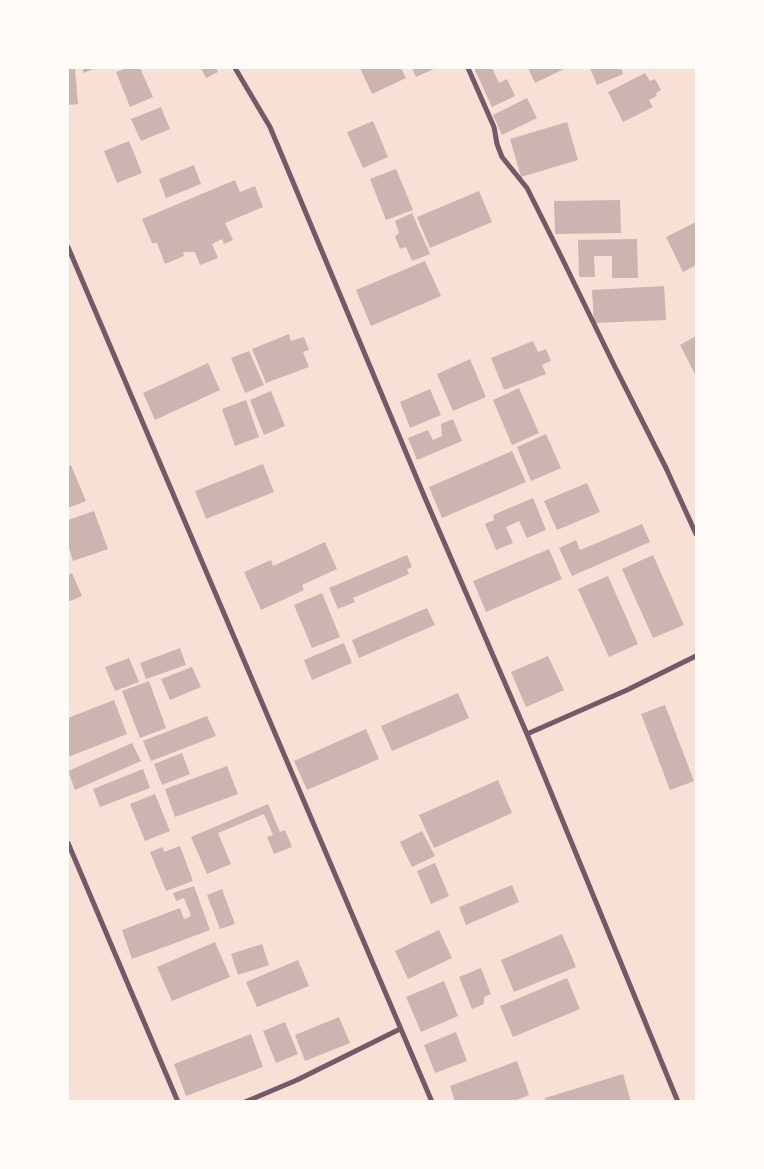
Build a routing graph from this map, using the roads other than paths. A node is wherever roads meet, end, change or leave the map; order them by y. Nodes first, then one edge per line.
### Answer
1 (235, 68) edge
2 (468, 68) edge
3 (68, 247) edge
4 (696, 534) edge
5 (696, 656) edge
6 (527, 734) junction
7 (68, 843) edge
8 (400, 1029) junction
9 (178, 1102) edge
10 (245, 1102) edge
11 (432, 1102) edge
12 (678, 1102) edge

1 - 6 street
2 - 4 street
3 - 8 street
5 - 6 street
6 - 12 street
7 - 9 street
8 - 10 street
8 - 11 street

